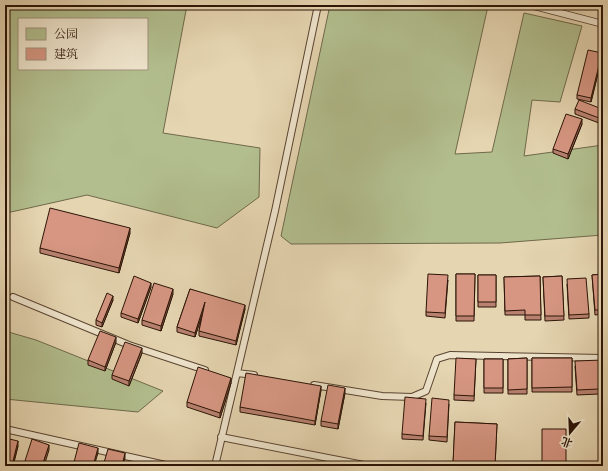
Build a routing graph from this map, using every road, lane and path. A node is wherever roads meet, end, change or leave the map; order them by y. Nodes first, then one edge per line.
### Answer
1 (318, 5) edge
2 (530, 5) edge
3 (603, 24) edge
4 (13, 297) dead end
5 (603, 358) edge
6 (212, 372) edge
7 (236, 372) junction
8 (260, 376) edge
9 (227, 377) edge
10 (235, 380) junction
11 (305, 384) edge
12 (5, 429) edge
13 (221, 437) junction
14 (170, 466) edge
15 (215, 466) edge
16 (369, 466) edge

1 - 7 lane
2 - 3 lane
4 - 6 lane
5 - 11 lane
7 - 8 lane
7 - 10 lane
9 - 10 lane
10 - 13 lane
12 - 14 lane
13 - 15 lane
13 - 16 lane

